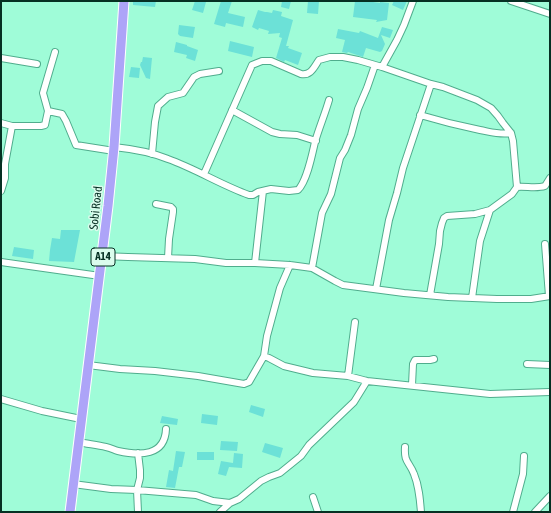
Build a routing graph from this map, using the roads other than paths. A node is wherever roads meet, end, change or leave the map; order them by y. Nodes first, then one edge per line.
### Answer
1 (124, 1) edge
2 (413, 1) edge
3 (511, 1) edge
4 (550, 14) edge
5 (55, 52) dead end
6 (1, 58) edge
7 (37, 64) dead end
8 (375, 65) junction
9 (382, 67) junction
10 (218, 71) dead end
11 (431, 84) junction
12 (329, 100) dead end
13 (232, 110) junction
14 (48, 111) junction
15 (420, 115) junction
16 (1, 123) edge
17 (12, 126) junction
18 (511, 133) junction
19 (316, 141) junction
20 (114, 149) junction
21 (152, 154) junction
22 (204, 174) junction
23 (550, 178) edge
24 (517, 187) junction
25 (1, 191) edge
26 (263, 191) junction
27 (156, 204) dead end
28 (490, 210) junction
29 (545, 244) dead end
30 (103, 256) junction
31 (168, 258) junction
32 (1, 262) edge
33 (255, 263) junction
34 (290, 265) junction
35 (312, 268) junction
36 (100, 276) junction
37 (376, 289) junction
38 (430, 295) junction
39 (550, 296) edge
40 (472, 298) junction
41 (355, 322) dead end
42 (264, 356) junction
43 (434, 358) dead end
44 (527, 364) dead end
45 (550, 364) edge
46 (88, 366) junction
47 (348, 376) junction
48 (367, 381) junction
49 (412, 385) junction
50 (550, 392) edge
51 (1, 398) edge
52 (81, 419) junction
53 (166, 429) dead end
54 (78, 442) junction
55 (405, 448) dead end
56 (138, 454) junction
57 (524, 456) dead end
58 (73, 484) junction
59 (137, 490) junction
60 (550, 496) edge
61 (313, 497) dead end
62 (230, 503) junction
63 (70, 512) edge
64 (138, 512) edge
65 (220, 512) edge
66 (318, 512) edge
67 (421, 512) edge
68 (513, 512) edge
69 (535, 512) edge

1 - 20 highway, Sobi Road / A14
2 - 9 street
3 - 4 street
5 - 14 street
6 - 7 street
8 - 9 street
8 - 13 street
8 - 35 street
9 - 11 street
10 - 21 street
11 - 15 street
11 - 18 street
12 - 19 street
13 - 19 street
13 - 22 street
14 - 17 street
14 - 20 street
15 - 18 street
15 - 37 street
16 - 17 street
17 - 25 street
18 - 24 street
19 - 26 street
20 - 21 street
20 - 30 highway, Sobi Road / A14
21 - 22 street
22 - 26 street
23 - 24 street
24 - 28 street
26 - 33 street
27 - 31 street
28 - 38 street
28 - 40 street
29 - 39 street
30 - 31 street
30 - 36 highway, Sobi Road / A14
31 - 33 street
32 - 36 street
33 - 34 street
34 - 35 street
34 - 42 street
35 - 37 street
36 - 46 highway, Sobi Road / A14
37 - 38 street
38 - 40 street
39 - 40 street
41 - 47 street
42 - 46 street
42 - 47 street
43 - 49 street
44 - 45 street
46 - 52 highway, Sobi Road / A14
47 - 48 street
48 - 49 street
48 - 62 street
49 - 50 street
51 - 52 street
52 - 54 highway, Sobi Road / A14
53 - 56 street
54 - 56 street
54 - 58 highway, Sobi Road / A14
55 - 67 street
56 - 59 street
57 - 68 street
58 - 59 street
58 - 63 highway, Sobi Road / A14
59 - 62 street
59 - 64 street
60 - 69 street
61 - 66 street
62 - 65 street

